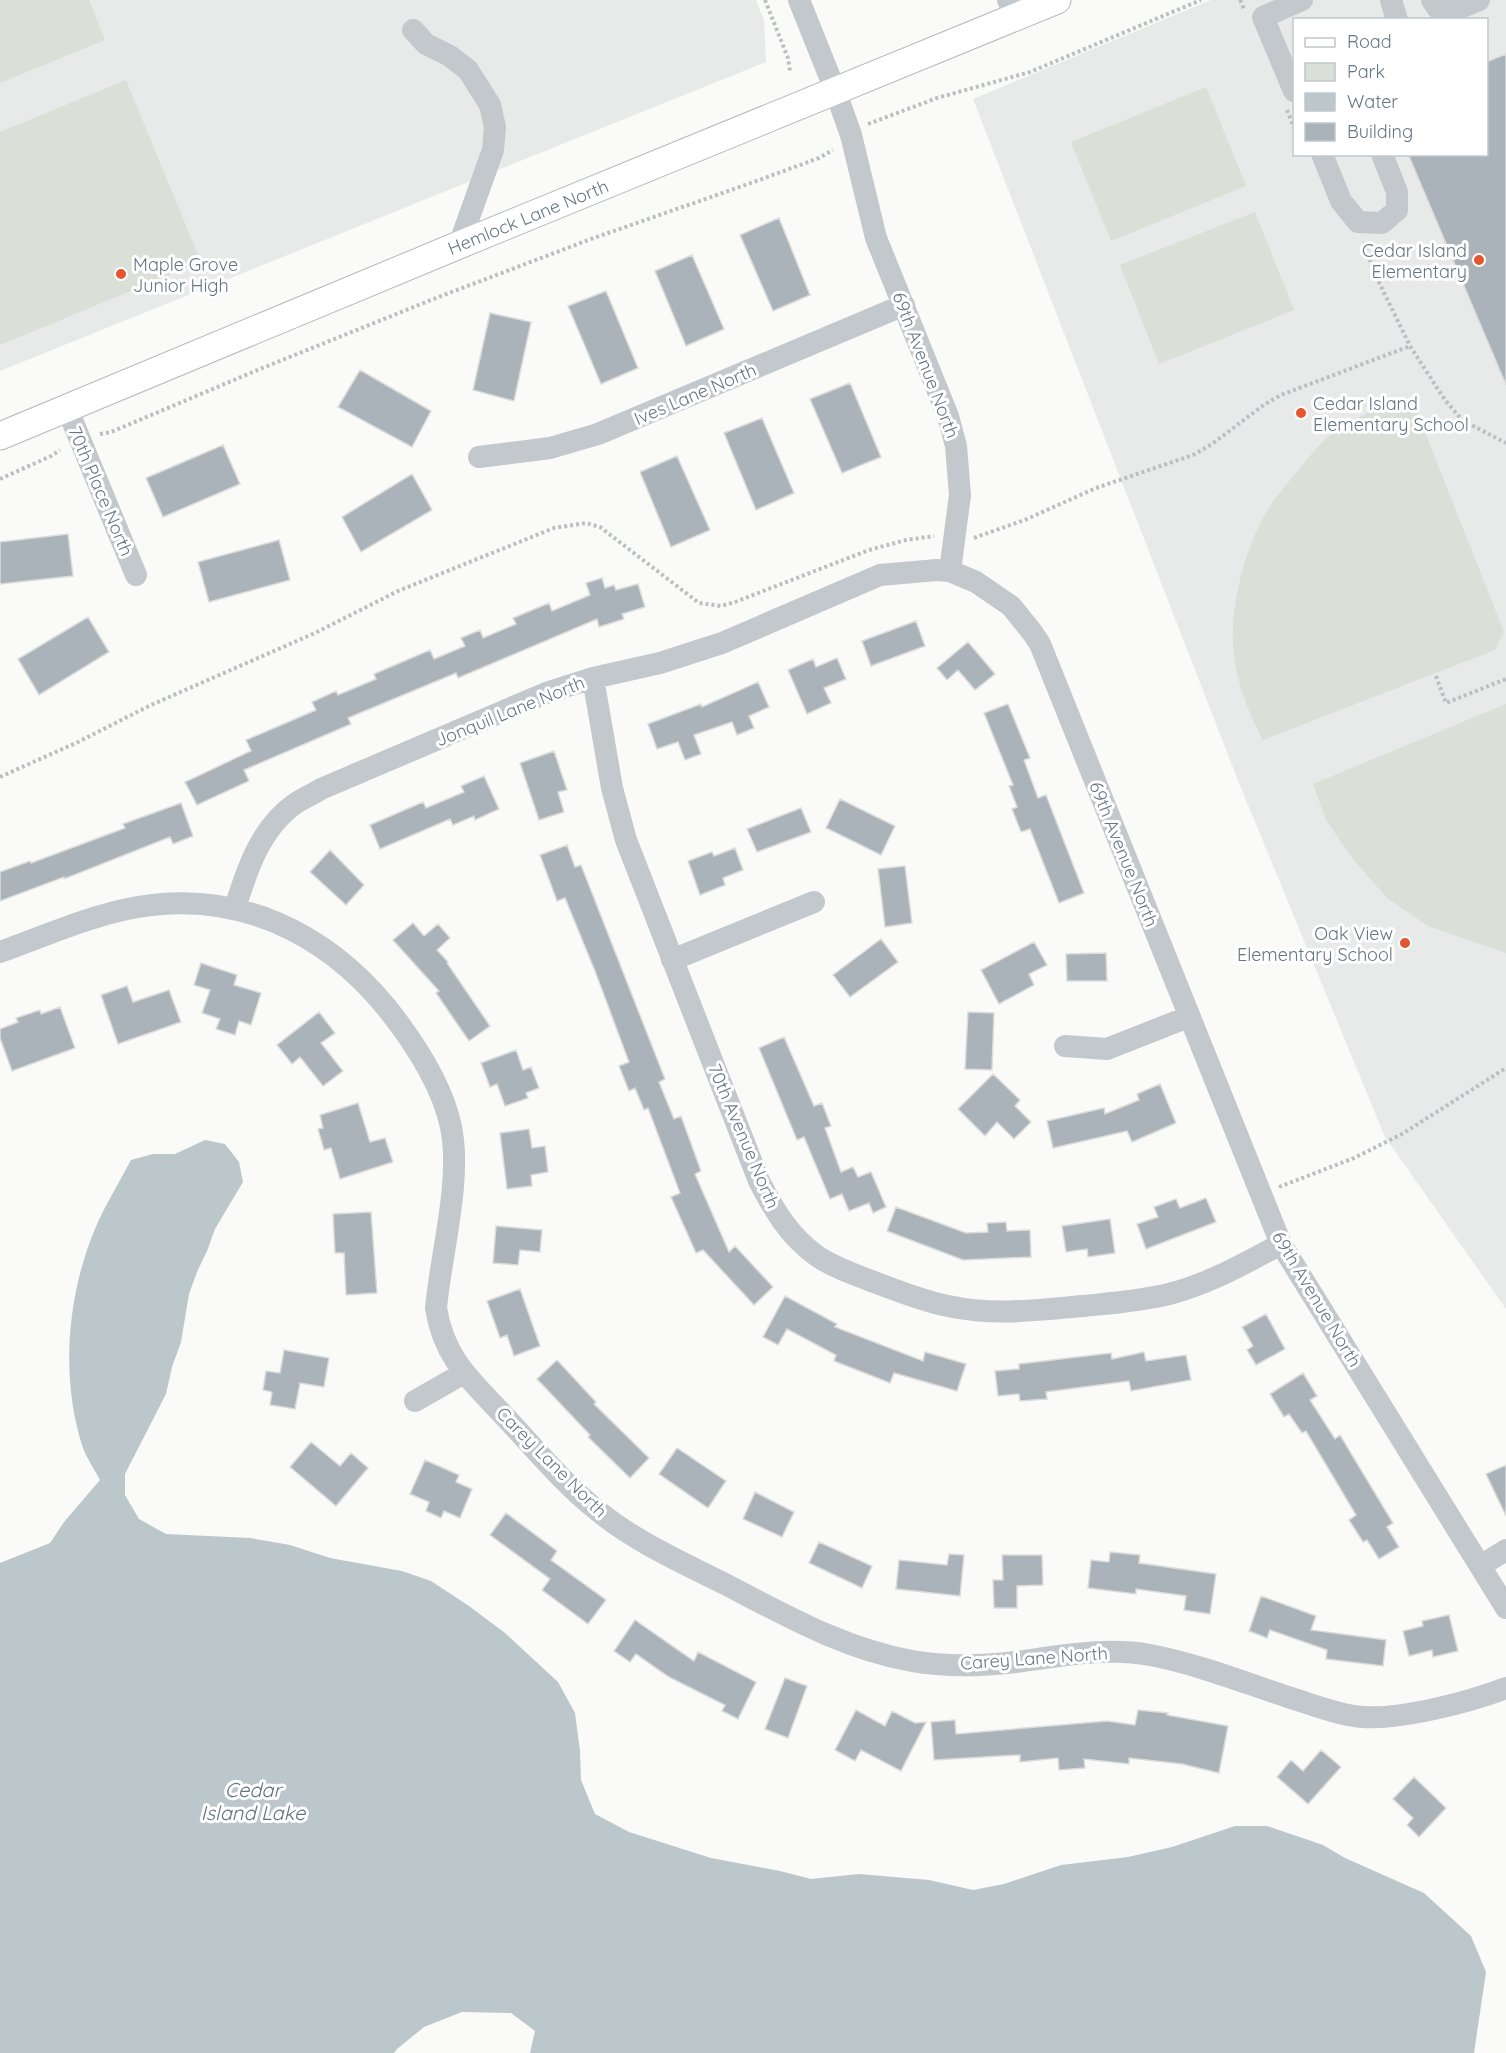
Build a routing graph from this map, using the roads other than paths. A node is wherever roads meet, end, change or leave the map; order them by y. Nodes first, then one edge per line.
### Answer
1 (799, 0) edge
2 (1057, 0) edge
3 (1302, 0) edge
4 (1392, 0) edge
5 (1432, 0) edge
6 (1479, 0) edge
7 (1012, 9) edge
8 (1396, 18) edge
9 (413, 30) dead end
10 (1293, 89) edge
11 (835, 90) junction
12 (1323, 156) edge
13 (1383, 156) edge
14 (459, 245) junction
15 (904, 305) junction
16 (67, 408) junction
17 (0, 436) edge
18 (479, 458) dead end
19 (950, 571) junction
20 (136, 575) dead end
21 (593, 678) junction
22 (814, 902) dead end
23 (235, 908) junction
24 (0, 952) edge
25 (672, 960) junction
26 (1188, 1017) junction
27 (1065, 1046) dead end
28 (1281, 1244) junction
29 (464, 1373) junction
30 (415, 1401) dead end
31 (1506, 1550) edge
32 (1480, 1566) junction
33 (1506, 1608) edge
34 (1506, 1688) edge

1 - 11 street, 69th Avenue North
2 - 7 main road, Hemlock Lane North
3 - 10 street
4 - 8 street
5 - 6 street
7 - 11 main road, Hemlock Lane North
9 - 14 street
11 - 14 main road, Hemlock Lane North
11 - 15 street, 69th Avenue North
12 - 13 street
14 - 16 main road, Hemlock Lane North
15 - 18 street, Ives Lane North
15 - 19 street, 69th Avenue North
16 - 17 main road, Hemlock Lane North
16 - 20 street, 70th Place North
19 - 21 street, Jonquil Lane North
19 - 26 street, 69th Avenue North
21 - 23 street, Jonquil Lane North
21 - 25 street, 70th Avenue North
22 - 25 street
23 - 24 street, Carey Lane North
23 - 29 street, Carey Lane North
25 - 28 street, 70th Avenue North
26 - 27 street
26 - 28 street, 69th Avenue North
28 - 32 street, 69th Avenue North
29 - 30 street
29 - 34 street, Carey Lane North
31 - 32 street
32 - 33 street, 69th Avenue North

